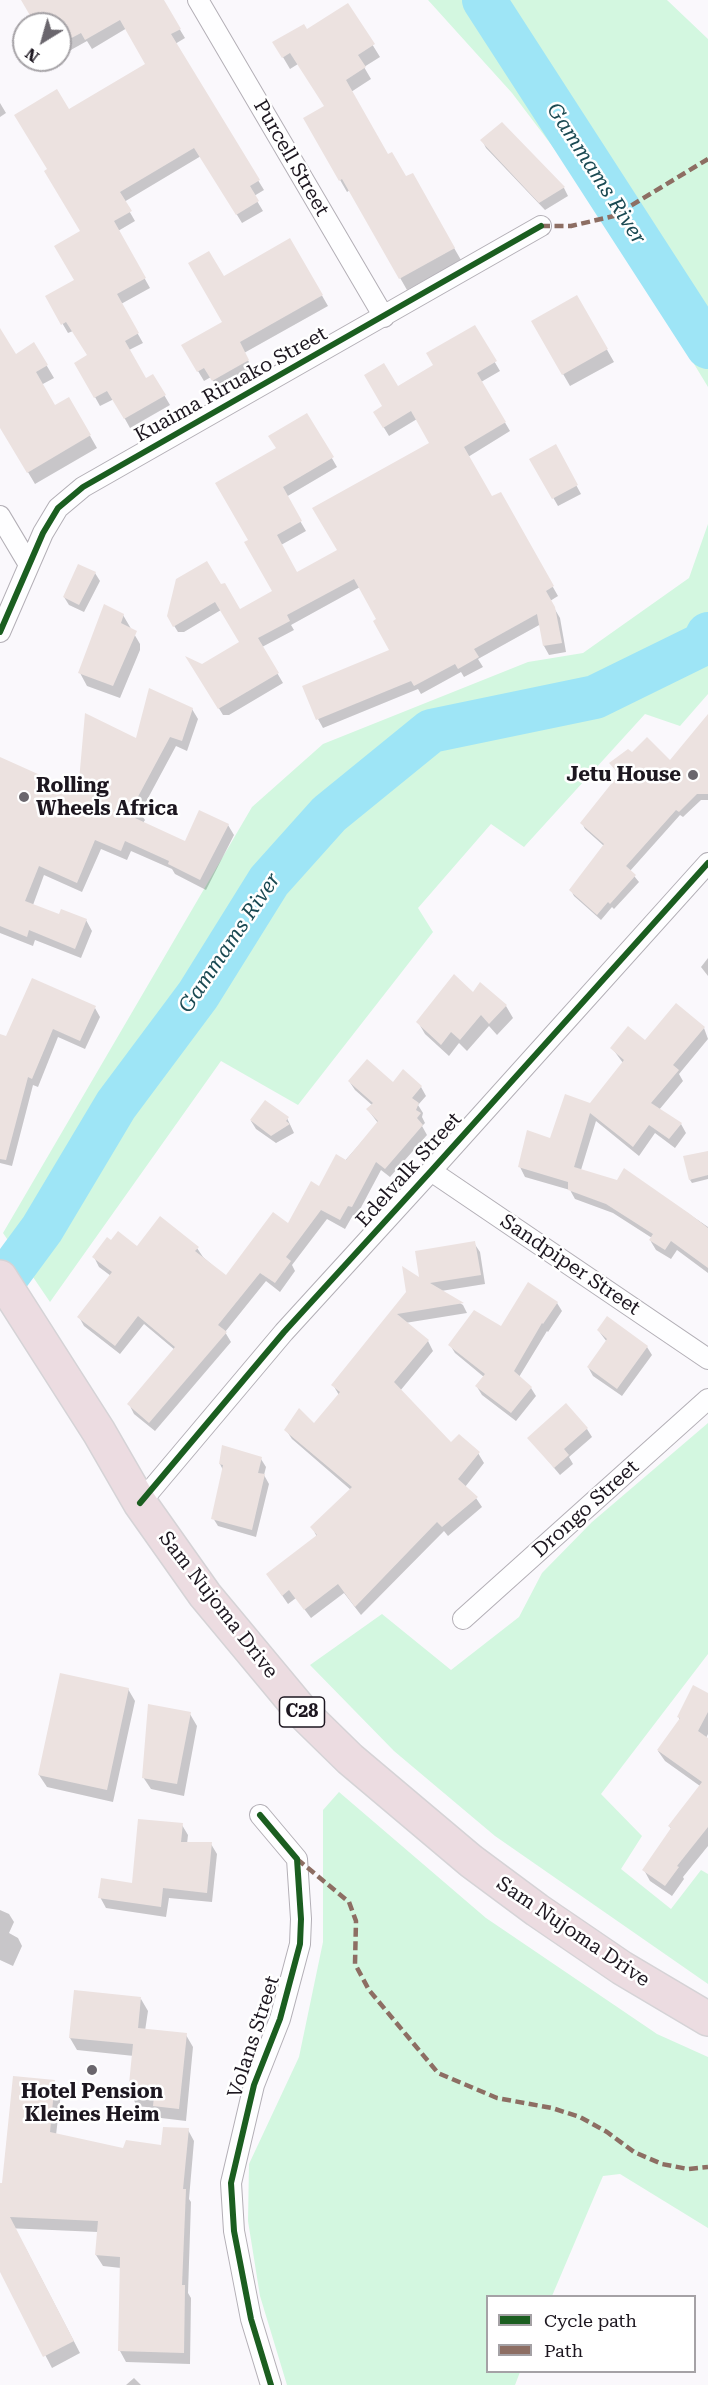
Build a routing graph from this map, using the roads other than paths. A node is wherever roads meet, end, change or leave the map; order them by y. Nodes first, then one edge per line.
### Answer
1 (198, 0) edge
2 (541, 226) dead end
3 (384, 317) junction
4 (0, 516) edge
5 (28, 563) junction
6 (0, 632) edge
7 (708, 863) edge
8 (431, 1171) junction
9 (6, 1286) edge
10 (708, 1359) edge
11 (708, 1399) edge
12 (140, 1503) junction
13 (463, 1619) dead end
14 (260, 1815) dead end
15 (708, 2019) edge
16 (271, 2385) edge

1 - 3 street, Purcell Street
2 - 3 street, Kuaima Riruako Street
3 - 5 street, Kuaima Riruako Street
4 - 5 street
5 - 6 street, Kuaima Riruako Street
7 - 8 street, Edelvalk Street
8 - 10 street, Sandpiper Street
8 - 12 street, Edelvalk Street
9 - 12 highway, Sam Nujoma Drive / C28
11 - 13 street, Drongo Street
12 - 15 highway, Sam Nujoma Drive / C28
14 - 16 street, Volans Street

